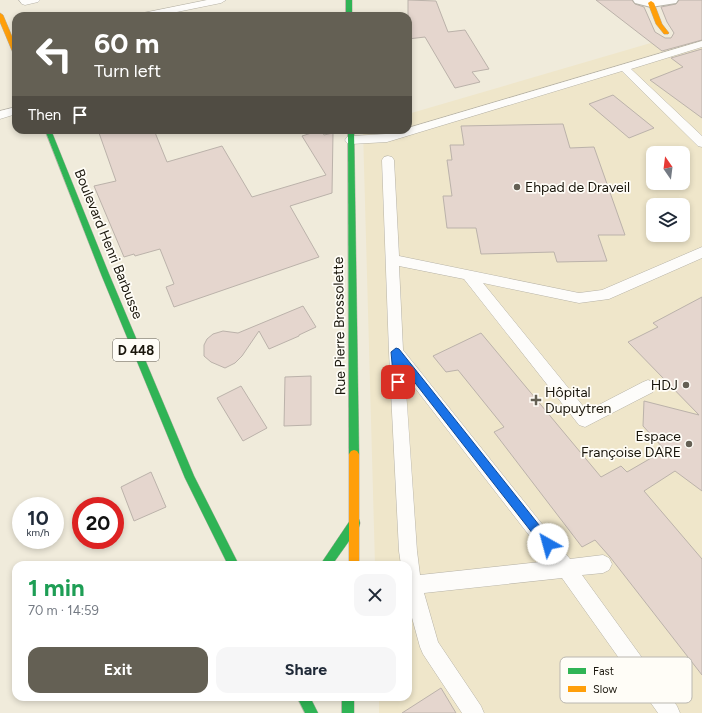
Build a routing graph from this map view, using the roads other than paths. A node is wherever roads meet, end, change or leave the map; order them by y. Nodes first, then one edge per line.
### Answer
1 (24, 0) edge
2 (35, 0) edge
3 (221, 0) edge
4 (349, 0) edge
5 (671, 0) edge
6 (645, 1) edge
7 (162, 12) edge
8 (349, 12) edge
9 (0, 15) edge
10 (666, 32) dead end
11 (12, 39) edge
12 (702, 44) edge
13 (623, 68) junction
14 (12, 112) edge
15 (0, 116) edge
16 (412, 131) edge
17 (50, 134) edge
18 (400, 134) edge
19 (351, 135) edge
20 (702, 143) edge
21 (388, 160) dead end
22 (702, 252) edge
23 (393, 260) junction
24 (468, 275) junction
25 (396, 352) junction
26 (648, 387) dead end
27 (355, 523) junction
28 (232, 561) edge
29 (328, 561) edge
30 (354, 561) edge
31 (409, 561) edge
32 (603, 564) dead end
33 (566, 568) junction
34 (412, 585) joint
35 (630, 657) edge
36 (305, 701) edge
37 (348, 701) edge
38 (663, 703) edge
39 (312, 713) edge
40 (348, 713) edge
41 (474, 713) edge
42 (670, 713) edge

1 - 2 lane
3 - 7 lane
4 - 8 main road
5 - 6 street
6 - 10 main road
9 - 11 main road
12 - 13 lane
13 - 16 lane
13 - 20 lane
14 - 15 lane
17 - 28 main road, Boulevard Henri Barbusse / D 448
18 - 19 lane
19 - 27 main road, Rue Pierre Brossolette
21 - 23 lane
22 - 24 lane
23 - 24 lane
23 - 25 lane
24 - 26 lane
25 - 31 lane
25 - 33 lane
27 - 29 main road
27 - 30 main road, Rue Pierre Brossolette
32 - 33 lane
33 - 34 lane
33 - 35 lane
34 - 41 lane
36 - 39 main road
37 - 40 main road
38 - 42 lane

